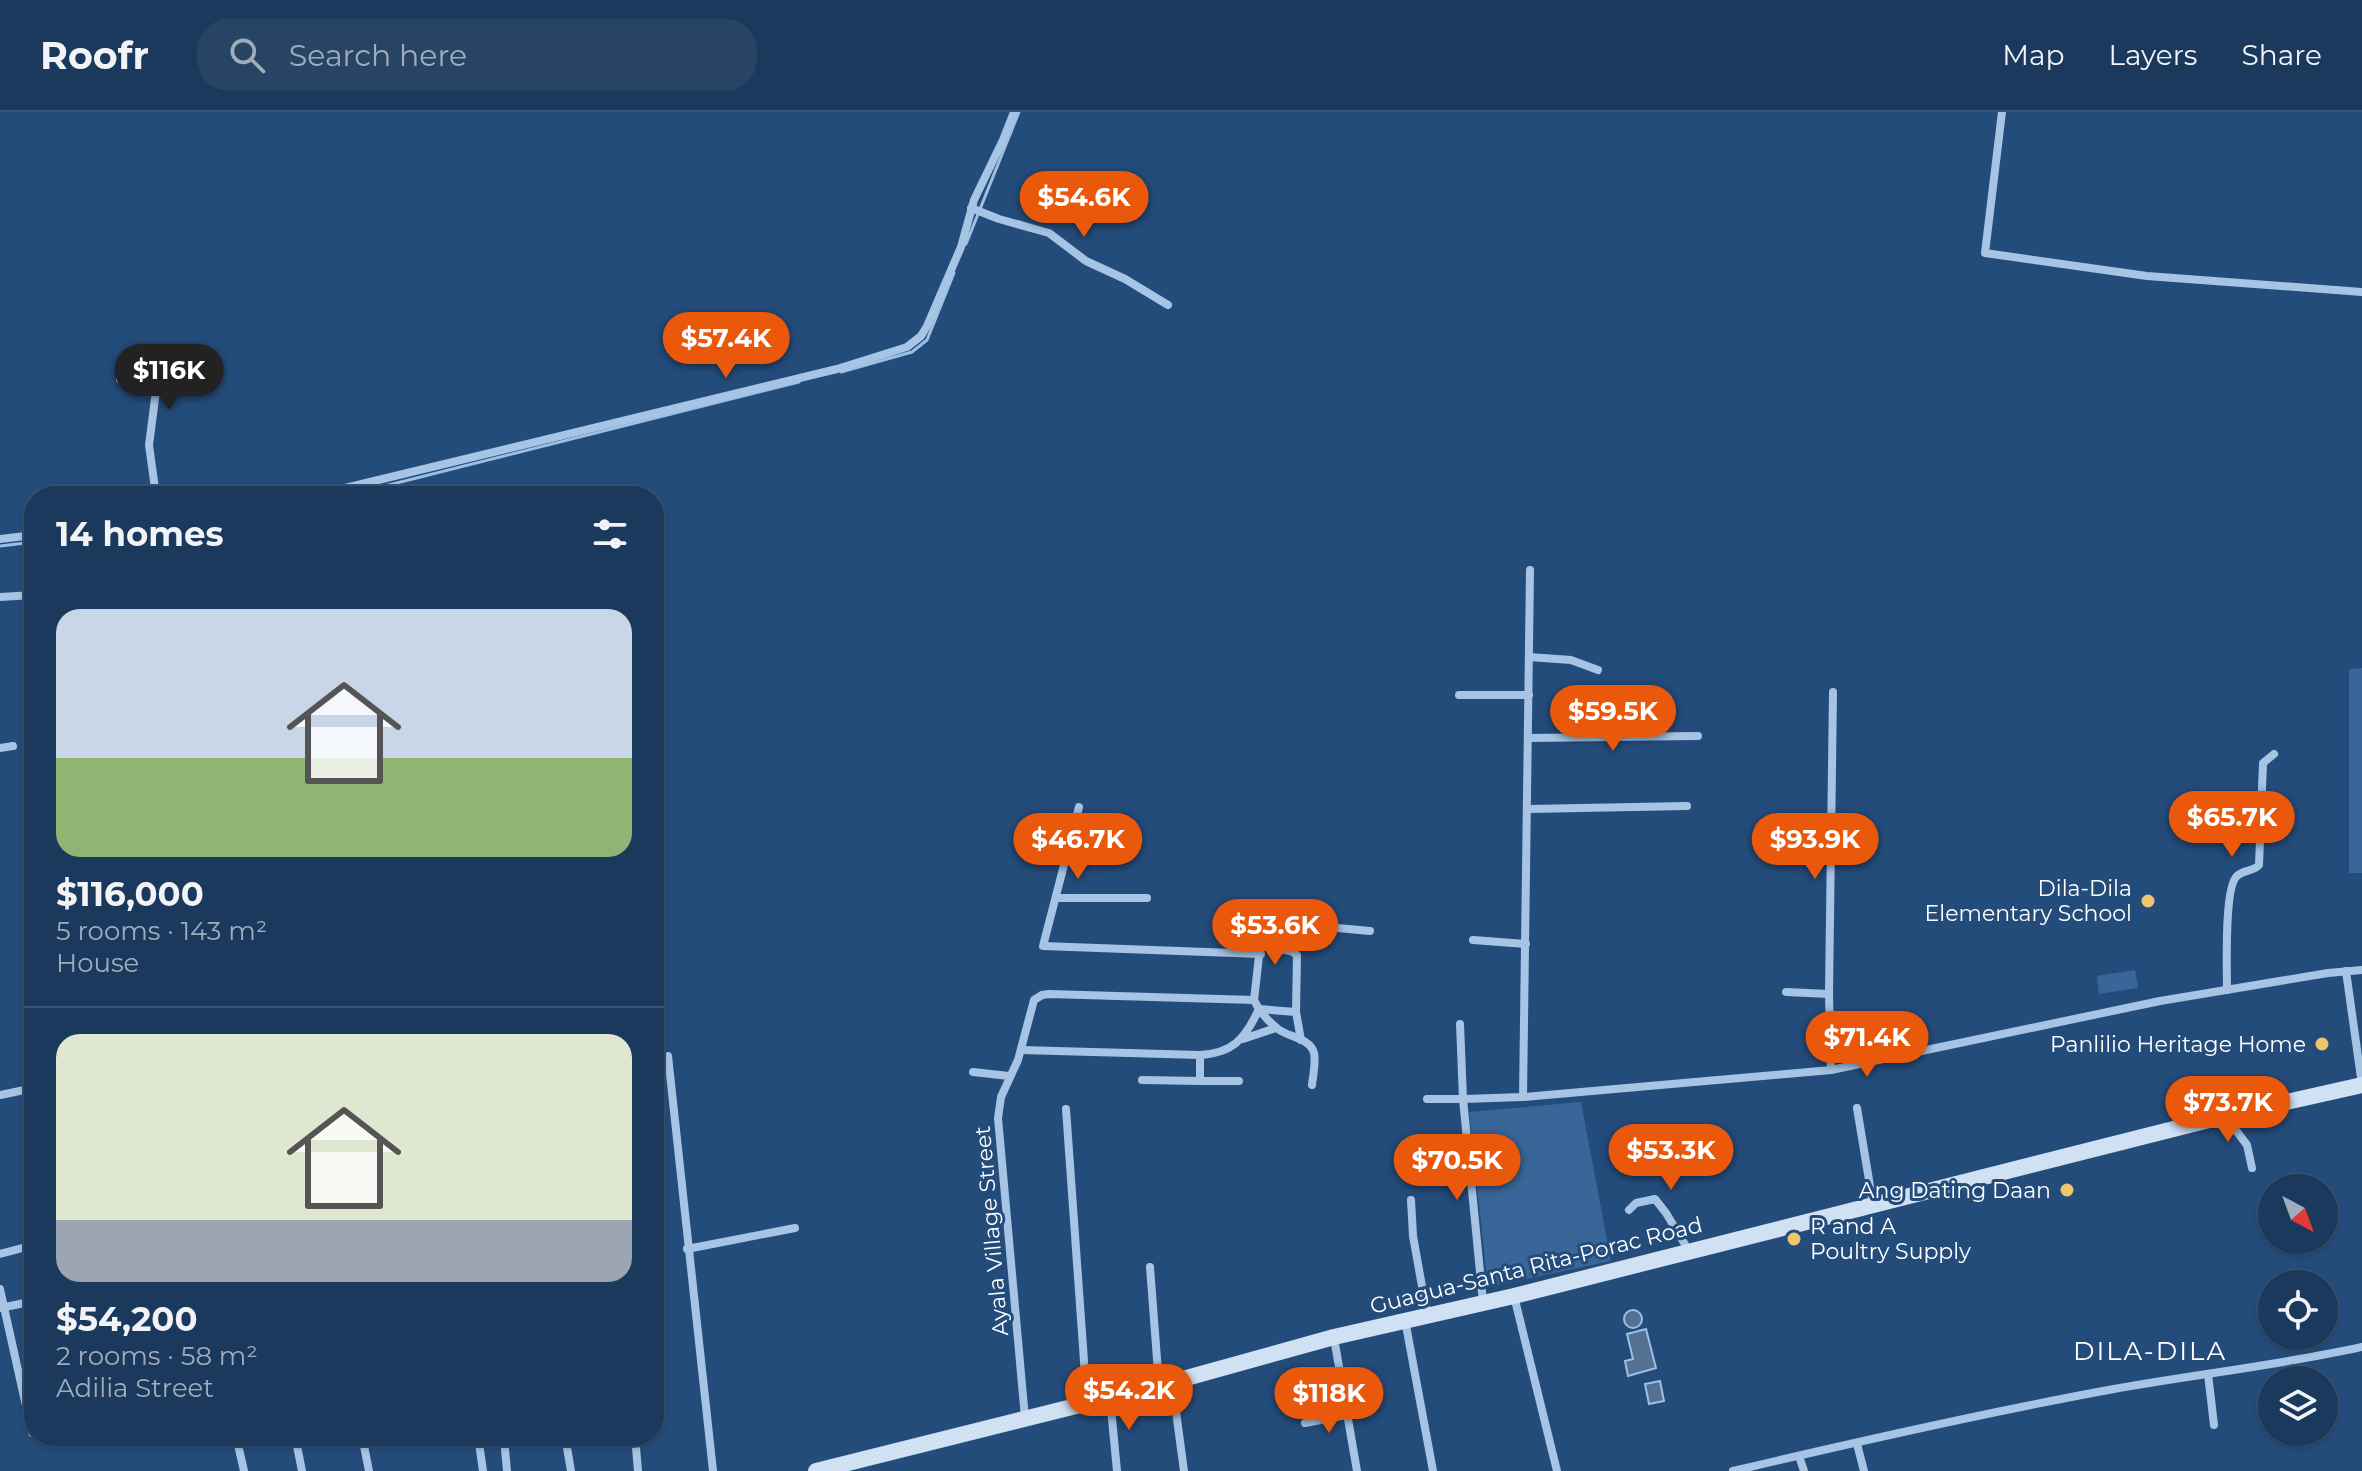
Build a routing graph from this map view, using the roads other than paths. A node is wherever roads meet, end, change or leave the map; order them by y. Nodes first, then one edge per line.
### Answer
1 (1014, 112) edge
2 (2002, 112) edge
3 (976, 210) junction
4 (2362, 292) edge
5 (1168, 305) dead end
6 (120, 379) dead end
7 (155, 486) edge
8 (363, 486) edge
9 (24, 536) edge
10 (0, 539) edge
11 (1530, 570) dead end
12 (24, 596) edge
13 (0, 597) edge
14 (1529, 657) junction
15 (1598, 670) dead end
16 (1833, 692) dead end
17 (1459, 695) dead end
18 (1529, 695) junction
19 (1698, 736) dead end
20 (1528, 738) junction
21 (13, 746) dead end
22 (0, 748) edge
23 (2274, 754) dead end
24 (1687, 806) dead end
25 (1079, 807) dead end
26 (1528, 809) junction
27 (1057, 898) junction
28 (1147, 898) dead end
29 (1370, 931) dead end
30 (1473, 940) dead end
31 (1526, 944) junction
32 (1261, 950) junction
33 (2362, 970) edge
34 (2346, 971) junction
35 (2227, 990) junction
36 (1786, 992) dead end
37 (1829, 994) junction
38 (1254, 1000) junction
39 (1259, 1009) junction
40 (1296, 1012) junction
41 (1460, 1024) dead end
42 (1276, 1028) junction
43 (1301, 1040) junction
44 (1238, 1041) junction
45 (1021, 1050) junction
46 (1200, 1055) junction
47 (668, 1056) dead end
48 (1831, 1070) junction
49 (973, 1072) dead end
50 (1009, 1076) junction
51 (1142, 1080) dead end
52 (1200, 1081) junction
53 (1239, 1081) dead end
54 (1312, 1085) dead end
55 (2362, 1085) edge
56 (24, 1090) edge
57 (0, 1095) edge
58 (1523, 1097) junction
59 (1427, 1099) dead end
60 (1463, 1099) junction
61 (1857, 1108) dead end
62 (1066, 1109) dead end
63 (2229, 1115) junction
64 (2252, 1168) dead end
65 (1411, 1200) dead end
66 (1873, 1204) junction
67 (1629, 1210) dead end
68 (795, 1228) dead end
69 (24, 1248) edge
70 (687, 1249) junction
71 (1689, 1251) junction
72 (0, 1254) edge
73 (1150, 1267) dead end
74 (0, 1289) edge
75 (1514, 1296) junction
76 (1483, 1302) junction
77 (24, 1303) edge
78 (2, 1308) edge
79 (1427, 1314) junction
80 (1405, 1320) junction
81 (1334, 1337) junction
82 (2362, 1347) edge
83 (2208, 1374) junction
84 (1165, 1383) junction
85 (1110, 1398) junction
86 (24, 1400) edge
87 (1087, 1403) junction
88 (1347, 1415) junction
89 (1025, 1418) junction
90 (1305, 1423) dead end
91 (2214, 1425) dead end
92 (1857, 1444) junction
93 (238, 1446) edge
94 (297, 1446) edge
95 (364, 1446) edge
96 (479, 1446) edge
97 (567, 1446) edge
98 (636, 1446) edge
99 (505, 1449) dead end
100 (1799, 1456) junction
101 (837, 1468) edge
102 (244, 1471) edge
103 (302, 1471) edge
104 (369, 1471) edge
105 (483, 1471) edge
106 (507, 1471) edge
107 (571, 1471) edge
108 (638, 1471) edge
109 (713, 1471) edge
110 (816, 1471) edge
111 (1117, 1471) edge
112 (1184, 1471) edge
113 (1357, 1471) edge
114 (1433, 1471) edge
115 (1557, 1471) edge
116 (1733, 1471) edge
117 (1804, 1471) edge
118 (1864, 1471) edge

1 - 3 street
2 - 4 street
3 - 5 street
3 - 8 street
6 - 7 street
9 - 10 street
11 - 14 street
12 - 13 street
14 - 15 street
14 - 18 street
16 - 37 street
17 - 18 street
18 - 20 street
19 - 20 street
20 - 26 street
21 - 22 street
23 - 35 street
24 - 26 street
25 - 27 street
26 - 31 street
27 - 28 street
27 - 32 street
29 - 32 street
30 - 31 street
31 - 58 street
32 - 38 street
32 - 40 street
33 - 34 street
34 - 35 street
34 - 55 street
35 - 48 street
36 - 37 street
37 - 48 street
38 - 39 street
38 - 45 street, Ayala Village Street
39 - 40 street
39 - 42 street
39 - 44 street
40 - 43 street
41 - 60 street
42 - 43 street
42 - 44 street
43 - 54 street
44 - 46 street
45 - 46 street
45 - 50 street, Ayala Village Street
46 - 52 street
47 - 70 street
48 - 58 street
49 - 50 street
50 - 89 street, Ayala Village Street
51 - 52 street
52 - 53 street
55 - 63 main road, Guagua-Santa Rita-Porac Road
56 - 57 street
58 - 60 street
59 - 60 street
60 - 76 street
61 - 66 street
62 - 87 street
63 - 64 street
63 - 66 main road, Guagua-Santa Rita-Porac Road
65 - 79 street
66 - 71 main road, Guagua-Santa Rita-Porac Road
67 - 71 street
68 - 70 street
69 - 72 street
70 - 109 street
71 - 75 main road, Guagua-Santa Rita-Porac Road
73 - 84 street
74 - 78 street
75 - 76 main road, Guagua-Santa Rita-Porac Road
75 - 115 street
76 - 79 main road, Guagua-Santa Rita-Porac Road
77 - 78 street
78 - 86 street
79 - 80 main road, Guagua-Santa Rita-Porac Road
80 - 81 main road, Guagua-Santa Rita-Porac Road
80 - 114 street
81 - 84 main road, Guagua-Santa Rita-Porac Road
81 - 88 street
82 - 83 street
83 - 91 street
83 - 92 street
84 - 85 main road, Guagua-Santa Rita-Porac Road
84 - 112 street
85 - 87 main road, Guagua-Santa Rita-Porac Road
85 - 111 street
87 - 89 main road, Guagua-Santa Rita-Porac Road
88 - 90 street
88 - 113 street
89 - 101 main road, Guagua-Santa Rita-Porac Road
92 - 100 street
92 - 118 street
93 - 102 street
94 - 103 street
95 - 104 street
96 - 105 street
97 - 107 street
98 - 108 street
99 - 106 street
100 - 116 street
100 - 117 street
101 - 110 main road, Guagua-Santa Rita-Porac Road

